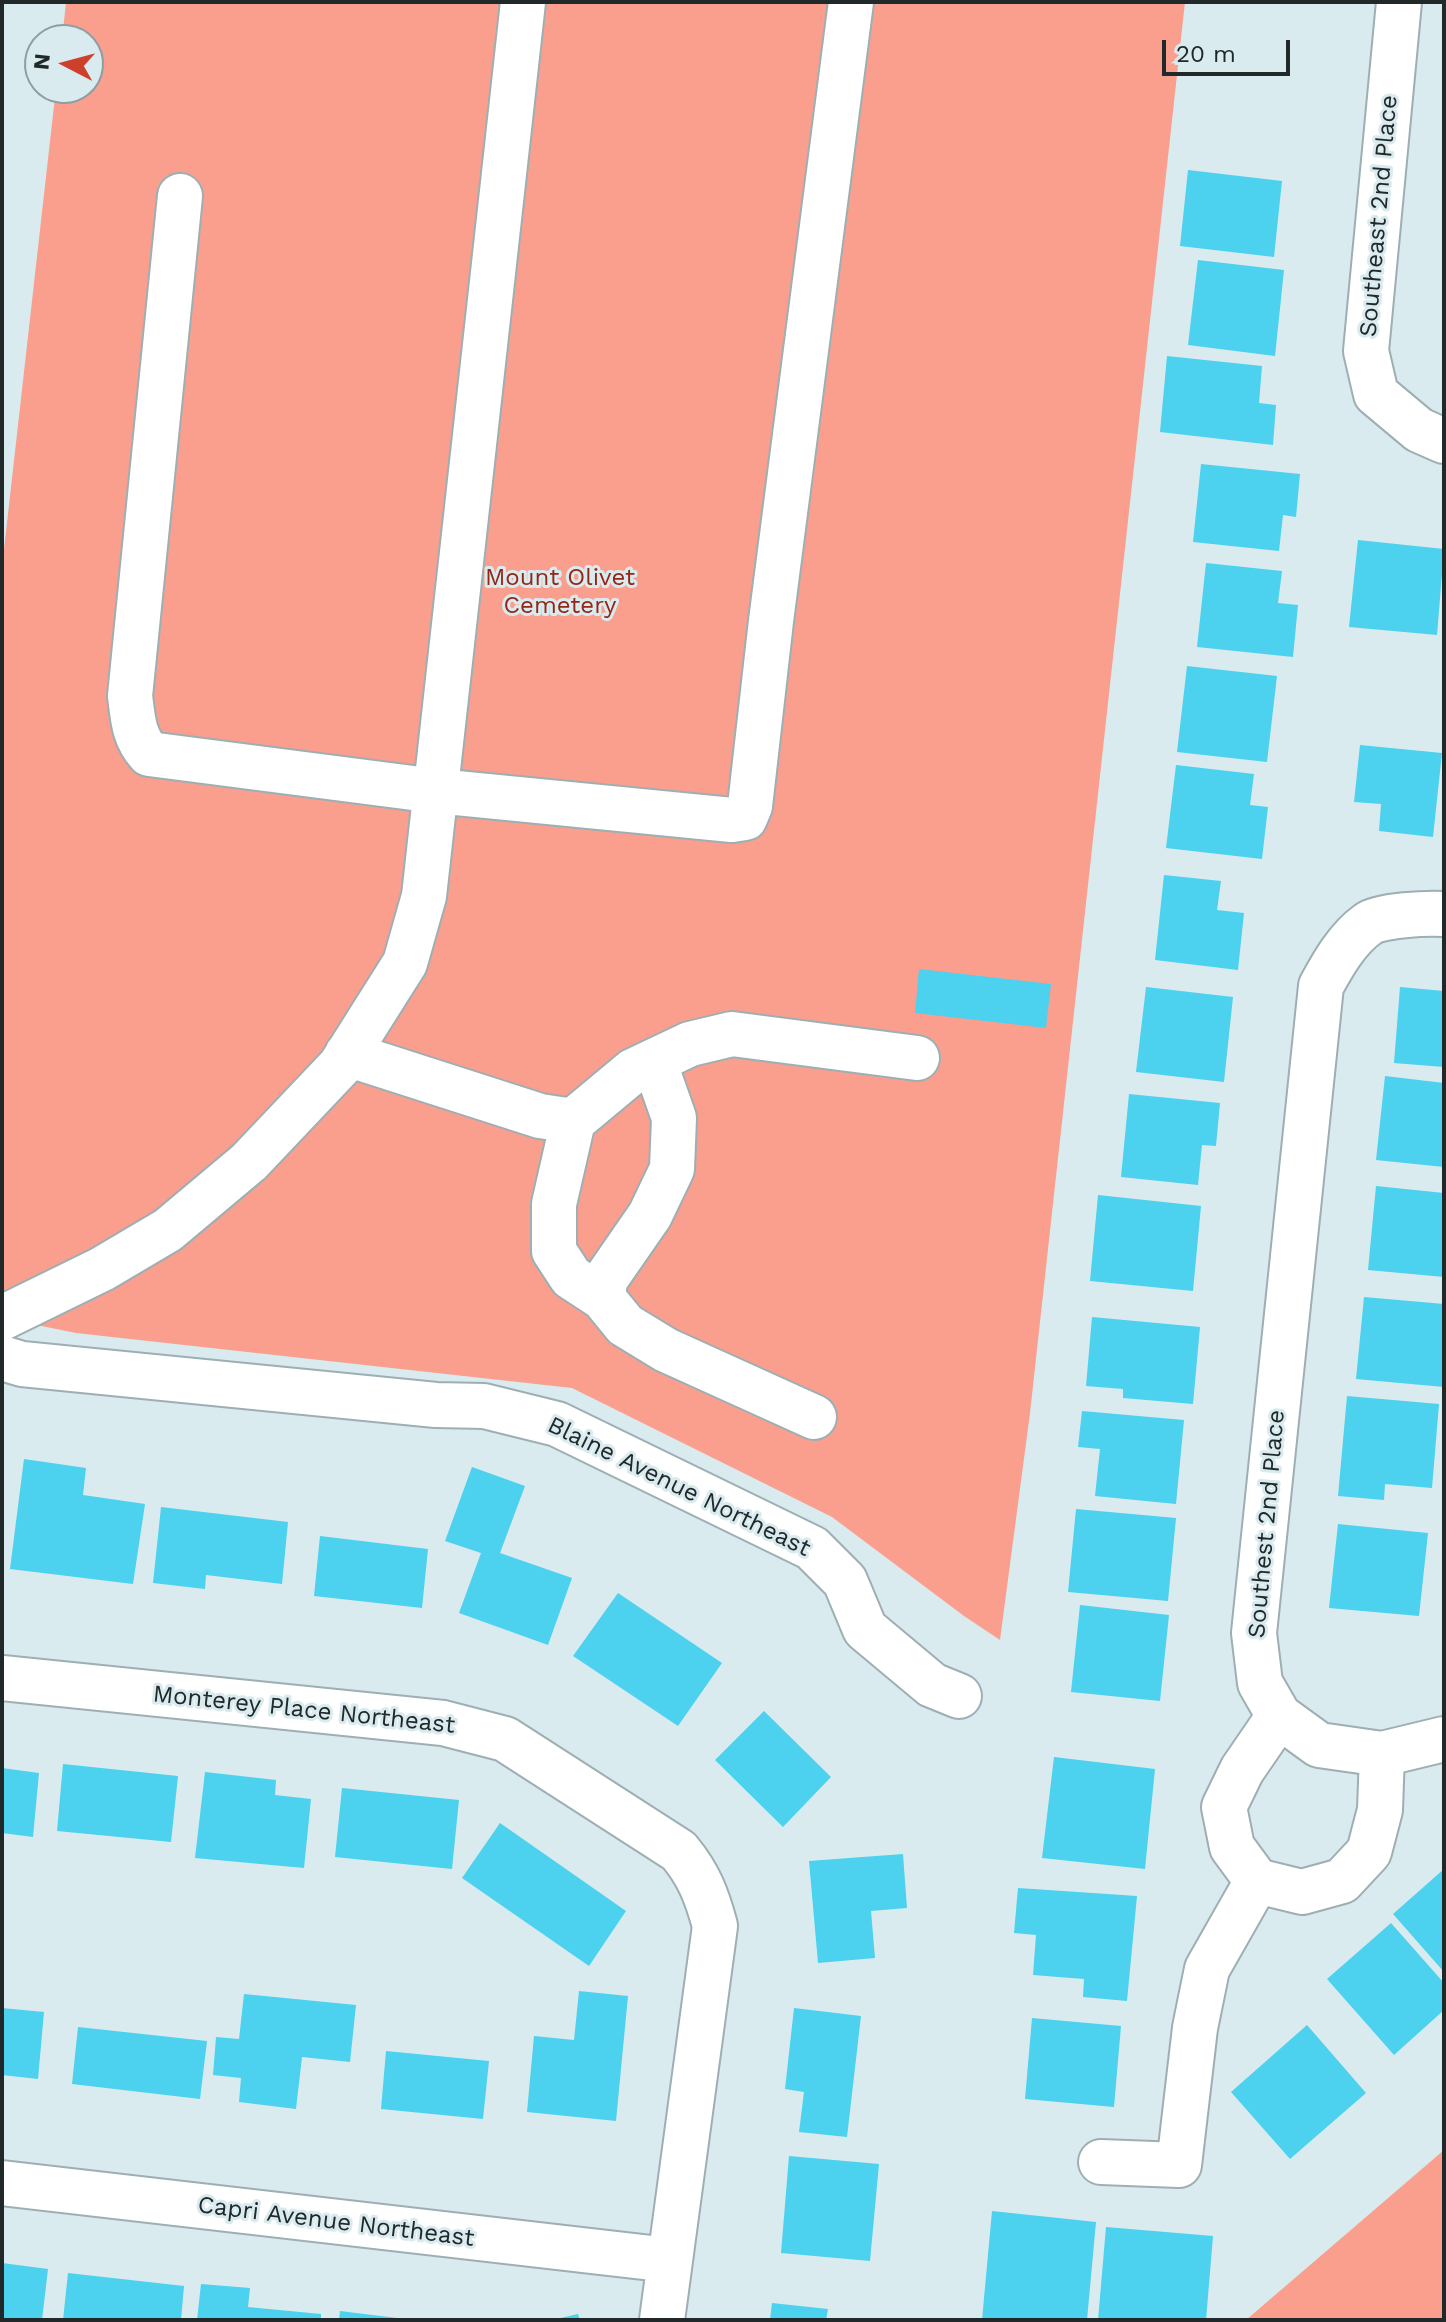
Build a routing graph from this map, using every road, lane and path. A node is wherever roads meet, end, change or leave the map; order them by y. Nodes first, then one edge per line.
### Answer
1 (523, 2) edge
2 (851, 2) edge
3 (1399, 2) edge
4 (180, 196) dead end
5 (1444, 441) edge
6 (436, 791) junction
7 (1444, 914) edge
8 (347, 1054) junction
9 (917, 1058) dead end
10 (654, 1061) junction
11 (573, 1121) junction
12 (603, 1298) junction
13 (2, 1318) edge
14 (2, 1358) edge
15 (814, 1417) dead end
16 (2, 1678) edge
17 (959, 1696) dead end
18 (1279, 1716) junction
19 (1444, 1739) edge
20 (1382, 1754) junction
21 (1257, 1881) junction
22 (1101, 2162) dead end
23 (2, 2183) edge
24 (669, 2260) junction
25 (662, 2320) edge

1 - 6 street
2 - 6 street
3 - 5 street, Southeast 2nd Place
4 - 6 street
6 - 8 street
7 - 18 street, Southest 2nd Place
8 - 11 street
8 - 13 street
9 - 10 street
10 - 11 street
10 - 12 street
11 - 12 street
12 - 15 street
14 - 17 street, Blaine Avenue Northeast
16 - 24 street, Monterey Place Northeast
18 - 20 street
18 - 21 street
19 - 20 street
20 - 21 street
21 - 22 street
23 - 24 street, Capri Avenue Northeast
24 - 25 street, Monterey Place Northeast

